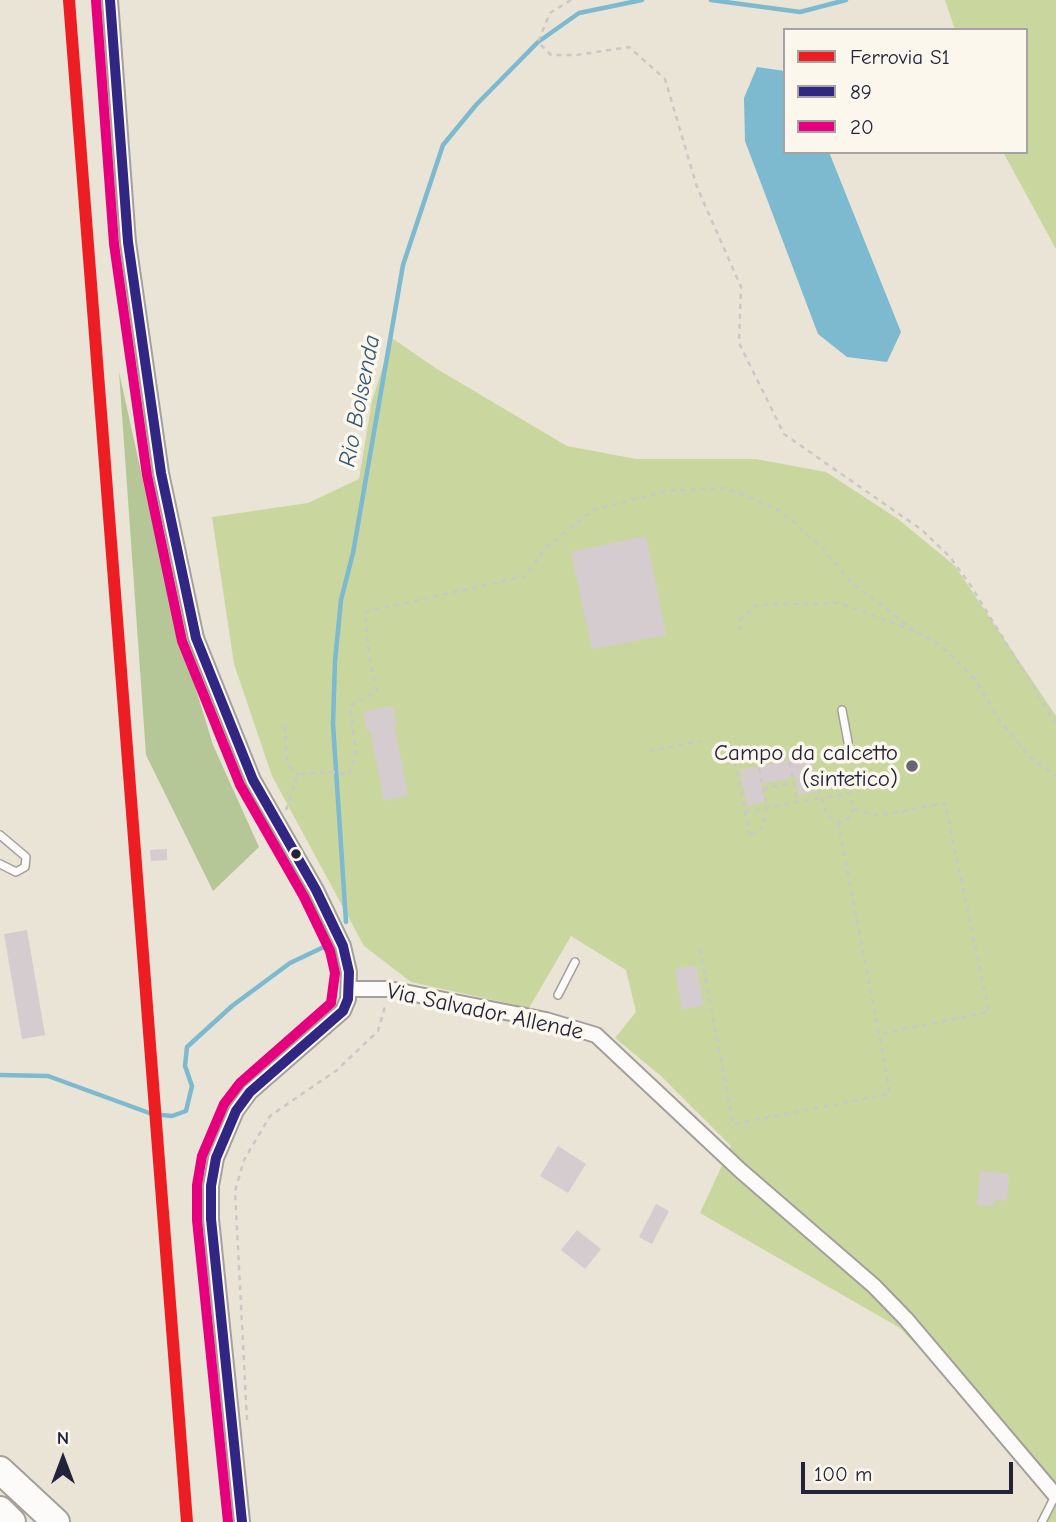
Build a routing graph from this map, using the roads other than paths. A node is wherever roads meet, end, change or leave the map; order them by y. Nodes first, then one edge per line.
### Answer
1 (110, 0) edge
2 (842, 710) dead end
3 (848, 742) dead end
4 (0, 835) edge
5 (0, 864) edge
6 (575, 962) dead end
7 (349, 989) junction
8 (558, 995) dead end
9 (0, 1470) edge
10 (1056, 1496) edge
11 (0, 1510) edge
12 (12, 1522) edge
13 (56, 1522) edge
14 (242, 1522) edge
15 (1042, 1522) edge

1 - 7 street
2 - 3 lane
4 - 5 lane
6 - 8 lane
7 - 10 street, Via Salvador Allende
7 - 14 street
9 - 13 highway
10 - 15 lane
11 - 12 highway

